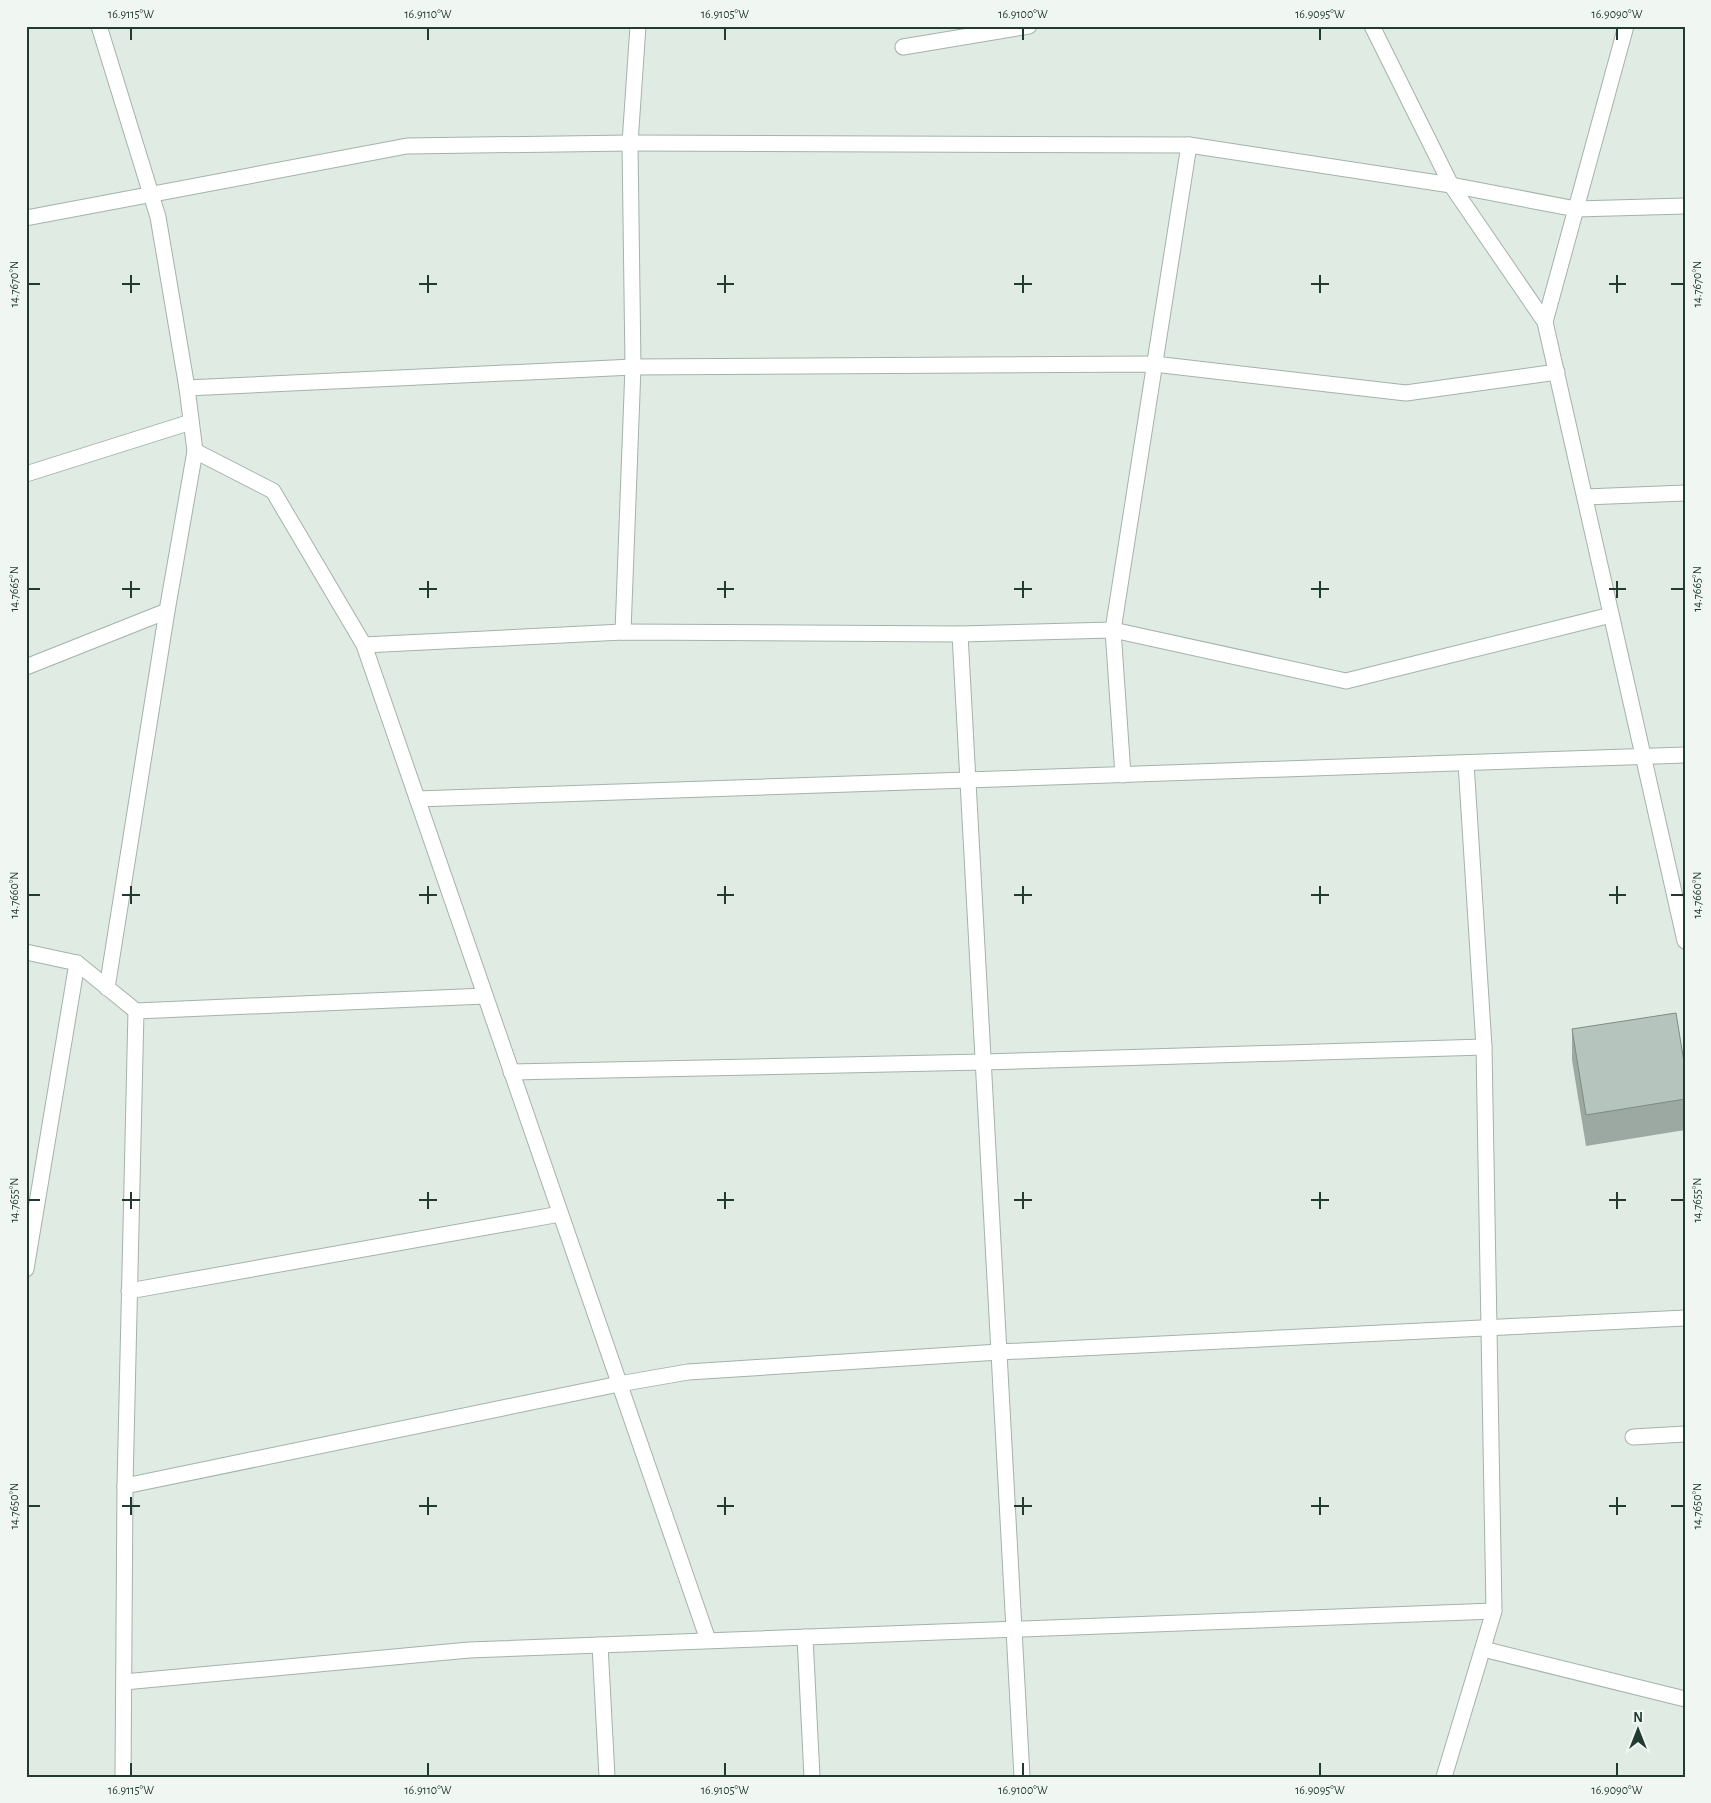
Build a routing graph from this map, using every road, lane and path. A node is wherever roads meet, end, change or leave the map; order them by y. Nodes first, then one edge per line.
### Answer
1 (99, 26) edge
2 (638, 26) edge
3 (1029, 26) edge
4 (1372, 26) edge
5 (1626, 26) edge
6 (903, 47) dead end
7 (630, 143) junction
8 (1189, 145) junction
9 (1451, 185) junction
10 (150, 194) junction
11 (1685, 206) edge
12 (1576, 209) junction
13 (26, 218) edge
14 (1545, 322) junction
15 (1154, 364) junction
16 (633, 367) junction
17 (1557, 372) junction
18 (187, 388) junction
19 (191, 422) junction
20 (195, 451) junction
21 (26, 474) edge
22 (1685, 493) edge
23 (1585, 497) junction
24 (167, 611) junction
25 (1611, 615) junction
26 (1112, 630) junction
27 (623, 632) junction
28 (960, 634) junction
29 (364, 645) junction
30 (26, 667) edge
31 (1685, 755) edge
32 (1642, 757) junction
33 (1466, 763) junction
34 (1123, 775) junction
35 (968, 781) junction
36 (418, 799) junction
37 (1685, 941) edge
38 (26, 952) edge
39 (77, 963) junction
40 (107, 988) junction
41 (485, 996) junction
42 (136, 1011) junction
43 (1484, 1047) junction
44 (983, 1062) junction
45 (511, 1072) junction
46 (560, 1214) junction
47 (26, 1269) edge
48 (129, 1292) junction
49 (1685, 1318) edge
50 (1489, 1328) junction
51 (999, 1352) junction
52 (619, 1384) junction
53 (1685, 1434) edge
54 (1633, 1438) dead end
55 (125, 1486) junction
56 (1494, 1611) junction
57 (1014, 1629) junction
58 (805, 1637) junction
59 (708, 1640) junction
60 (600, 1645) junction
61 (1483, 1649) junction
62 (124, 1682) junction
63 (1685, 1699) edge
64 (123, 1777) edge
65 (607, 1777) edge
66 (812, 1777) edge
67 (1022, 1777) edge
68 (1444, 1777) edge

1 - 10 street
2 - 7 street
3 - 6 street
4 - 9 street
5 - 12 street
7 - 8 street
7 - 10 street
7 - 16 street
8 - 9 street
8 - 15 street
9 - 12 street
9 - 14 street
10 - 13 street
10 - 18 street
11 - 12 street
12 - 14 street
14 - 17 street
15 - 16 street
15 - 17 street
15 - 26 street
16 - 18 street
16 - 27 street
17 - 23 street
18 - 19 street
19 - 20 street
19 - 21 street
20 - 24 street
20 - 29 street
22 - 23 street
23 - 25 street
24 - 30 street
24 - 40 street
25 - 26 street
25 - 32 street
26 - 28 street
26 - 34 street
27 - 28 street
27 - 29 street
28 - 35 street
29 - 36 street
31 - 32 street
32 - 33 street
32 - 37 street
33 - 34 street
33 - 43 street
34 - 35 street
35 - 36 street
35 - 44 street
36 - 41 street
38 - 39 street
39 - 40 street
39 - 47 street
40 - 42 street
41 - 42 street
41 - 45 street
42 - 48 street
43 - 44 street
43 - 50 street
44 - 45 street
44 - 51 street
45 - 46 street
46 - 48 street
46 - 52 street
48 - 55 street
49 - 50 street
50 - 51 street
50 - 56 street
51 - 52 street
51 - 57 street
52 - 55 street
52 - 59 street
53 - 54 street
55 - 62 street
56 - 57 street
56 - 61 street
57 - 58 street
57 - 67 street
58 - 59 street
58 - 66 street
59 - 60 street
60 - 62 street
60 - 65 street
61 - 63 street
61 - 68 street
62 - 64 street

